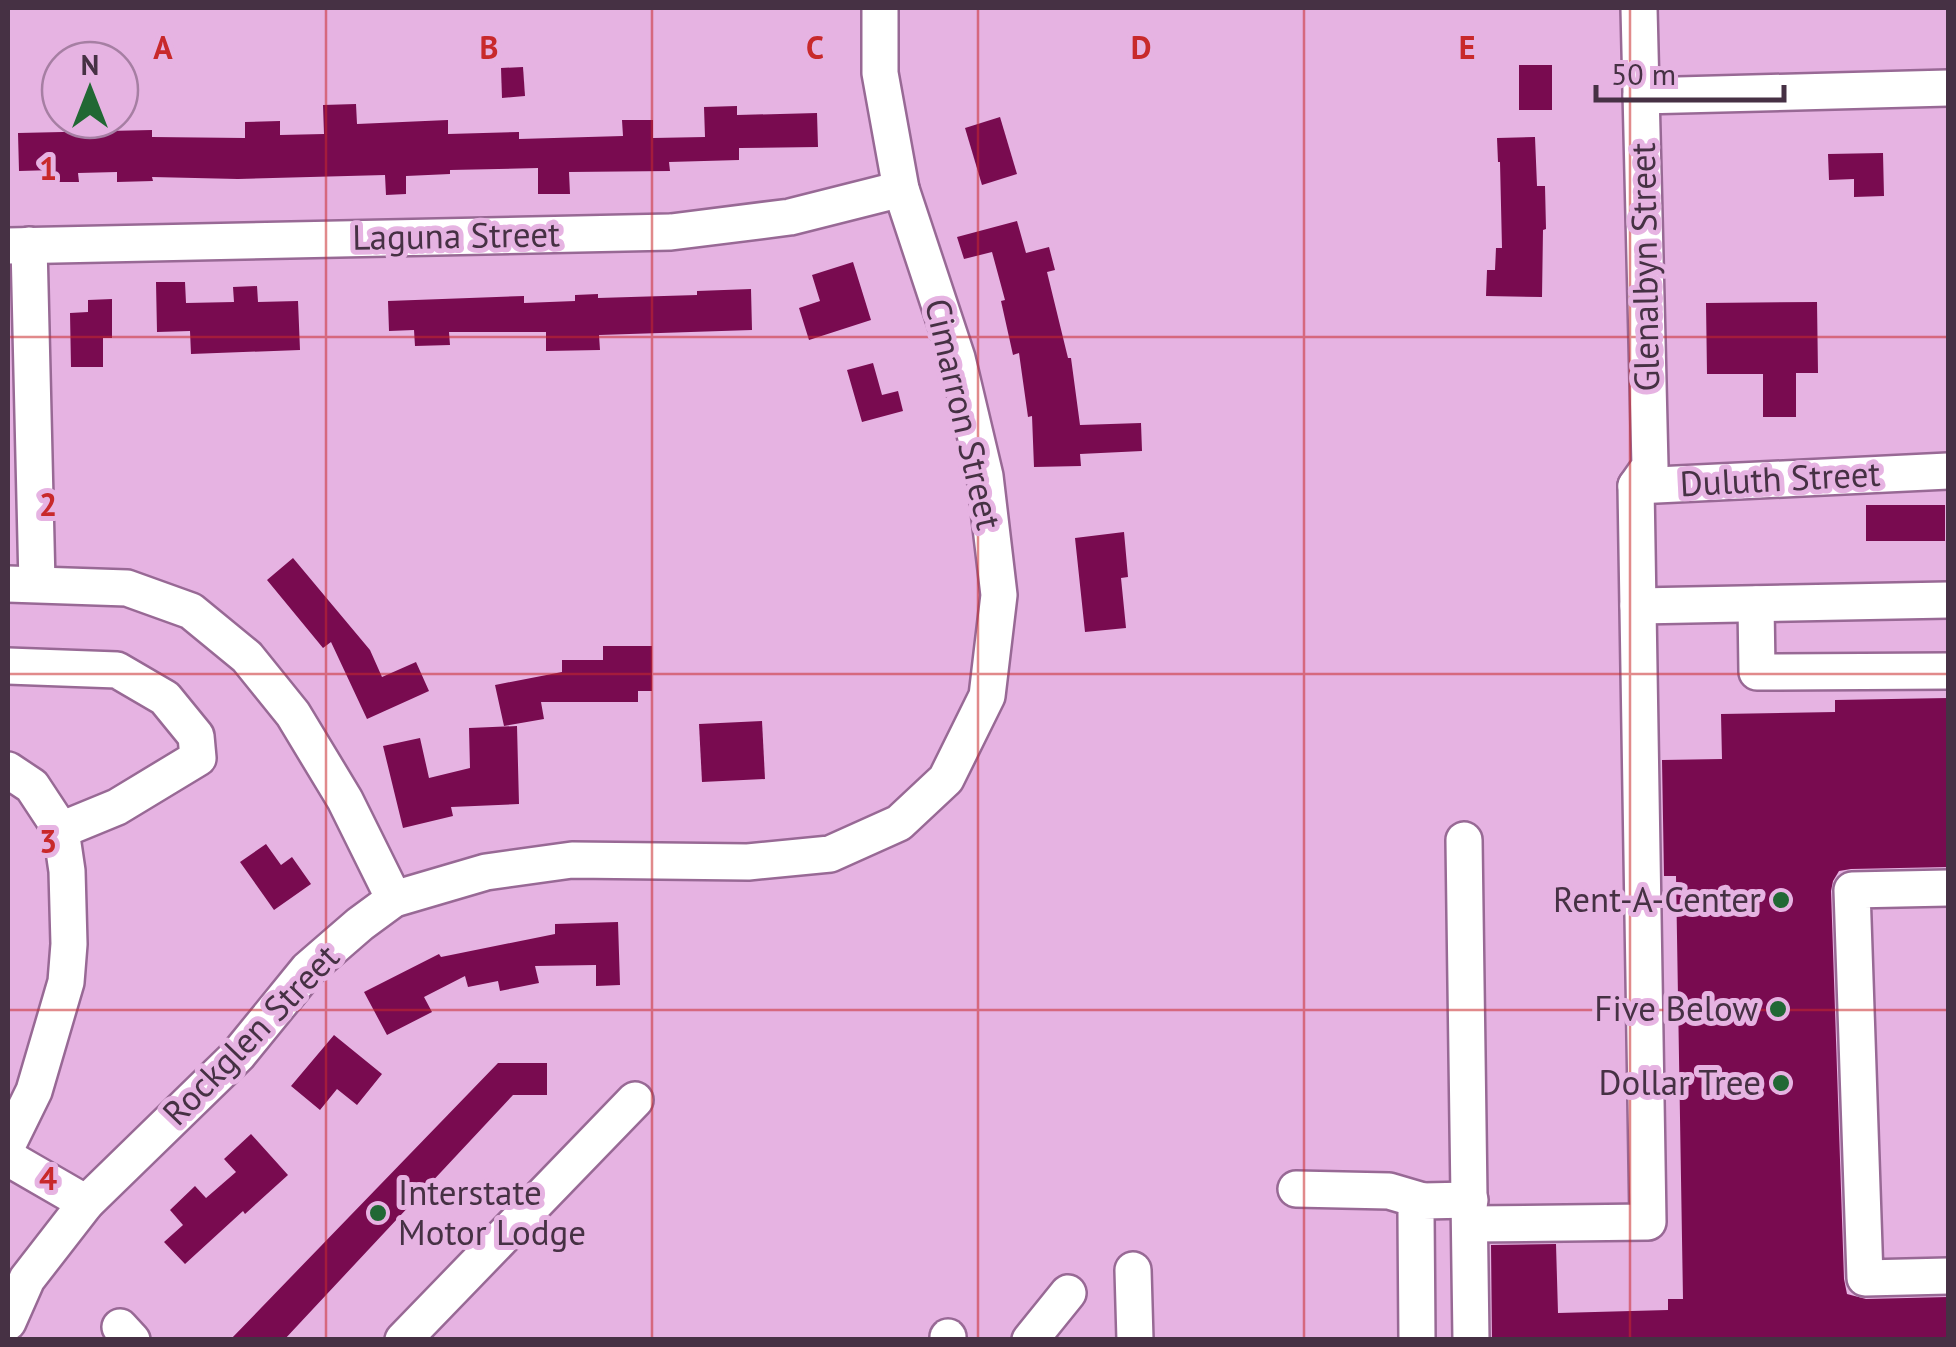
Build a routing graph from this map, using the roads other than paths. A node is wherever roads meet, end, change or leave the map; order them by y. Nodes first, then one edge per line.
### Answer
1 (880, 8) edge
2 (1639, 8) edge
3 (1948, 88) edge
4 (1641, 96) junction
5 (901, 189) junction
6 (18, 246) edge
7 (1948, 470) edge
8 (1643, 476) junction
9 (22, 584) edge
10 (1948, 600) edge
11 (1756, 604) junction
12 (1638, 606) junction
13 (8, 666) edge
14 (1948, 671) edge
15 (8, 770) edge
16 (61, 830) junction
17 (868, 837) joint
18 (1464, 840) dead end
19 (1948, 888) edge
20 (394, 900) junction
21 (635, 1100) dead end
22 (8, 1144) edge
23 (8, 1158) edge
24 (1296, 1188) dead end
25 (1423, 1202) junction
26 (86, 1203) junction
27 (1471, 1212) junction
28 (1133, 1270) dead end
29 (17, 1273) edge
30 (1948, 1276) edge
31 (1068, 1293) dead end
32 (8, 1322) edge
33 (403, 1340) edge
34 (1030, 1340) edge
35 (1135, 1340) edge
36 (1417, 1340) edge
37 (1472, 1340) edge

1 - 5 street, Cimarron Street
2 - 4 street, Glenalbyn Street
3 - 4 street
4 - 8 street, Glenalbyn Street
5 - 6 street, Laguna Street
5 - 17 street, Cimarron Street
6 - 9 street
7 - 8 street, Duluth Street
8 - 12 street, Glenalbyn Street
9 - 20 street
10 - 11 street
11 - 12 street
11 - 14 street
12 - 27 street, Glenalbyn Street
13 - 16 street
15 - 16 street
16 - 22 street
17 - 20 street, Rockglen Street
18 - 27 street
19 - 30 street
20 - 26 street, Rockglen Street
21 - 33 street
23 - 26 street
24 - 25 street
25 - 27 street
25 - 36 street
26 - 29 street, Rockglen Street
27 - 37 street
28 - 35 street
29 - 32 street, Rockglen Street
31 - 34 street

